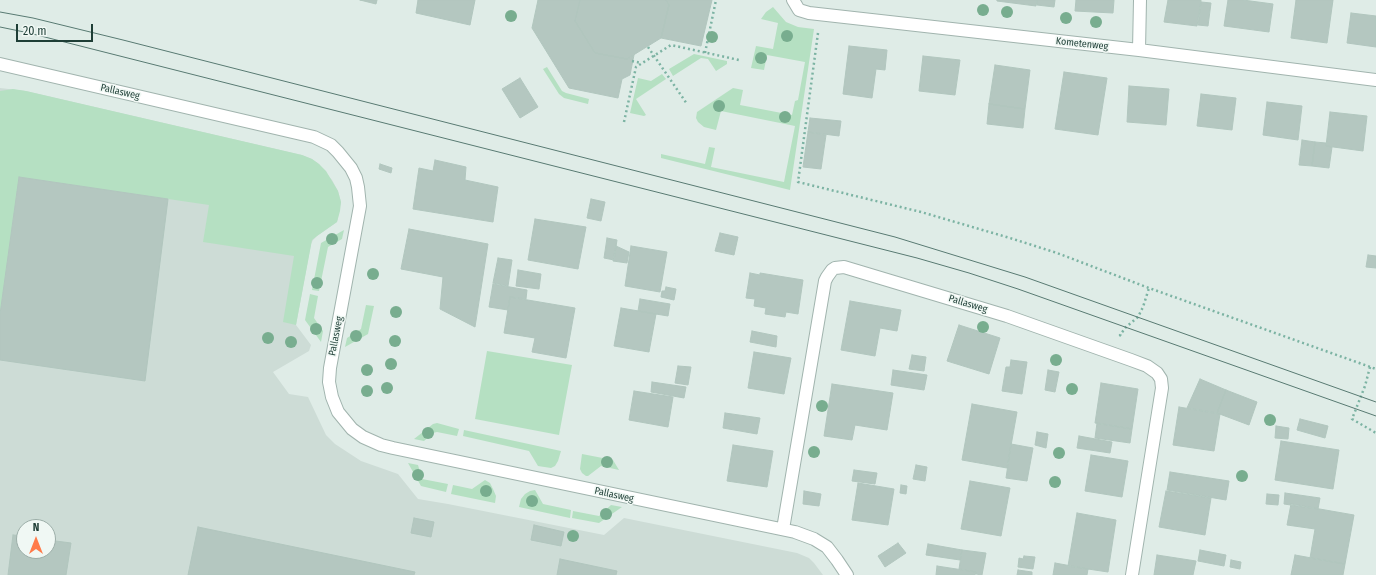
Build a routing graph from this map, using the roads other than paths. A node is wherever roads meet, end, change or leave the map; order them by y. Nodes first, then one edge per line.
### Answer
1 (793, 0) edge
2 (1140, 0) edge
3 (1139, 50) junction
4 (0, 64) edge
5 (1376, 80) edge
6 (783, 529) junction
7 (847, 575) edge
8 (1132, 575) edge

1 - 3 street, Kometenweg
2 - 3 street
3 - 5 street, Kometenweg
4 - 6 street, Pallasweg
6 - 7 street, Pallasweg
6 - 8 street, Pallasweg

